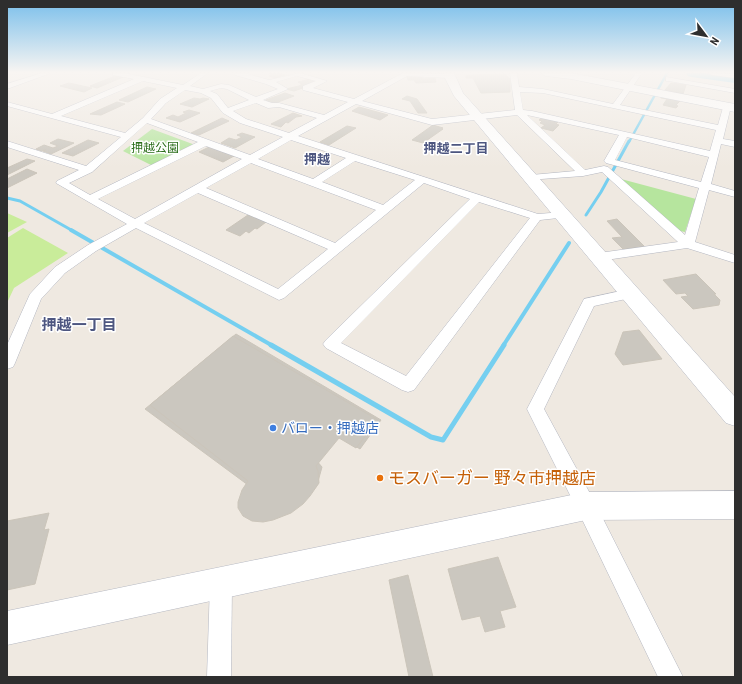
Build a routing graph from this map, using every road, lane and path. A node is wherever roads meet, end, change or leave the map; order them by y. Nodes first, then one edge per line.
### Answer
1 (11, 105) edge
2 (80, 105) edge
3 (159, 105) edge
4 (221, 105) edge
5 (243, 105) edge
6 (269, 105) edge
7 (350, 105) edge
8 (371, 105) edge
9 (467, 105) edge
10 (518, 105) edge
11 (606, 105) edge
12 (721, 105) edge
13 (615, 107) joint
14 (731, 107) edge
15 (226, 111) junction
16 (519, 112) junction
17 (54, 116) junction
18 (478, 117) junction
19 (325, 118) junction
20 (146, 120) junction
21 (722, 129) junction
22 (126, 136) junction
23 (291, 136) junction
24 (630, 136) junction
25 (718, 141) junction
26 (206, 142) junction
27 (7, 144) edge
28 (735, 144) edge
29 (714, 155) junction
30 (354, 157) junction
31 (251, 159) junction
32 (611, 168) junction
33 (88, 170) junction
34 (582, 173) junction
35 (531, 178) junction
36 (423, 179) junction
37 (314, 182) junction
38 (705, 186) junction
39 (198, 189) junction
40 (735, 194) edge
41 (477, 198) junction
42 (90, 199) junction
43 (384, 209) junction
44 (563, 215) junction
45 (537, 217) junction
46 (136, 224) junction
47 (688, 244) junction
48 (336, 248) junction
49 (599, 257) junction
50 (735, 259) edge
51 (630, 294) junction
52 (7, 363) edge
53 (735, 415) edge
54 (586, 506) junction
55 (735, 506) edge
56 (221, 584) junction
57 (7, 628) edge
58 (219, 677) edge
59 (671, 677) edge

1 - 17 street
2 - 17 street
3 - 20 street
4 - 15 street
5 - 15 street
6 - 19 street
7 - 19 street
8 - 18 street
9 - 18 street
10 - 16 street
11 - 13 street
12 - 14 street
13 - 21 street
14 - 21 street
15 - 23 street
16 - 18 street
16 - 24 street
16 - 34 street
17 - 22 street
18 - 35 street
19 - 23 street
20 - 22 street
20 - 26 street
21 - 25 street
22 - 33 street
23 - 30 street
23 - 31 street
24 - 29 street
24 - 32 street
25 - 28 street
25 - 29 street
26 - 31 street
26 - 42 street
27 - 33 street
29 - 38 street
30 - 36 street
30 - 37 street
31 - 37 street
31 - 39 street
32 - 34 street
32 - 38 street
32 - 47 street
33 - 42 street
34 - 35 street
35 - 44 street
36 - 41 street
36 - 43 street
37 - 43 street
38 - 40 street
38 - 47 street
39 - 46 street
39 - 48 street
41 - 45 street
41 - 45 street
42 - 46 street
43 - 48 street
44 - 45 street
44 - 49 street
46 - 48 street
46 - 52 street
47 - 49 street
47 - 50 street
49 - 51 street
51 - 53 street
51 - 54 street
54 - 55 street
54 - 56 street
54 - 59 street
56 - 57 street
56 - 58 street

